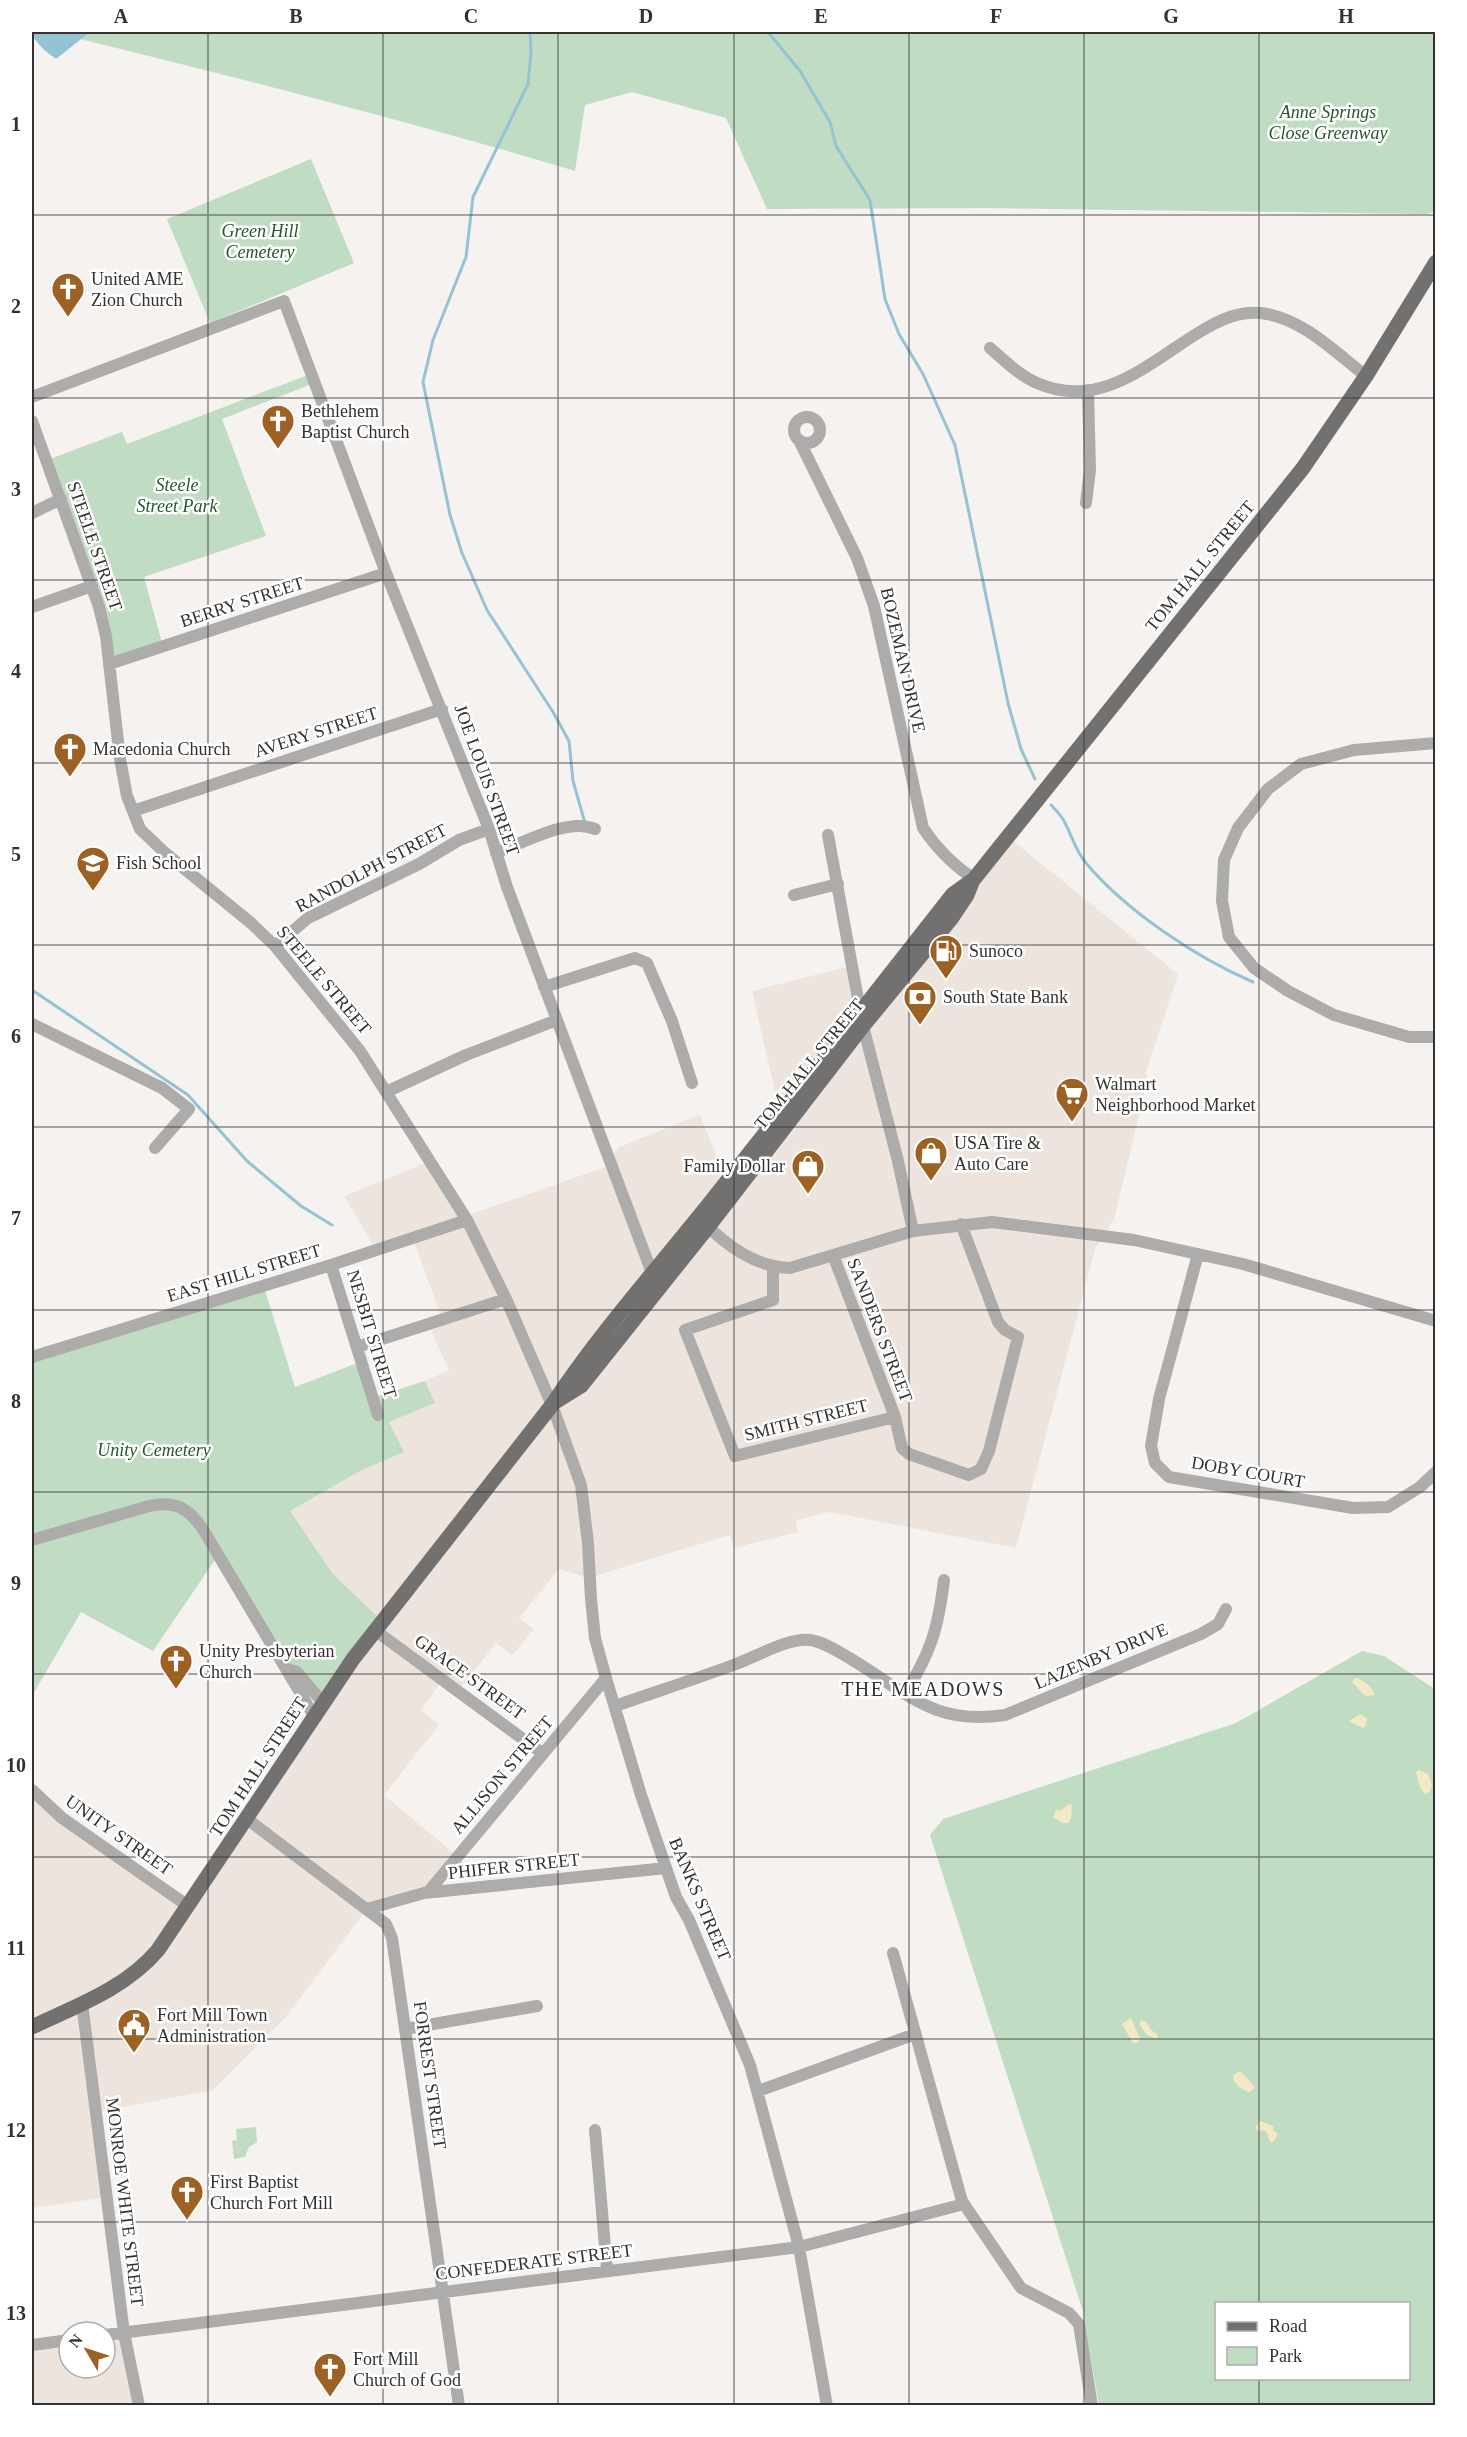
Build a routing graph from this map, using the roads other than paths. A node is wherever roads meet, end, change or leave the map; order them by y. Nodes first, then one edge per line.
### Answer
1 (1436, 262) edge
2 (990, 348) dead end
3 (1366, 376) junction
4 (1089, 390) junction
5 (32, 398) edge
6 (32, 421) edge
7 (799, 440) dead end
8 (62, 499) junction
9 (1086, 503) dead end
10 (32, 513) edge
11 (386, 573) junction
12 (92, 586) junction
13 (32, 607) edge
14 (109, 664) junction
15 (442, 710) junction
16 (1436, 743) edge
17 (133, 811) junction
18 (489, 829) junction
19 (595, 830) dead end
20 (828, 835) dead end
21 (496, 853) junction
22 (974, 879) junction
23 (838, 884) junction
24 (794, 895) dead end
25 (275, 946) junction
26 (544, 987) junction
27 (862, 1018) junction
28 (557, 1020) junction
29 (32, 1024) edge
30 (1436, 1037) edge
31 (692, 1083) dead end
32 (386, 1092) junction
33 (155, 1148) dead end
34 (467, 1220) junction
35 (703, 1222) junction
36 (961, 1224) junction
37 (913, 1231) junction
38 (1198, 1254) junction
39 (833, 1255) junction
40 (331, 1265) junction
41 (773, 1268) junction
42 (652, 1273) junction
43 (506, 1299) junction
44 (1436, 1321) edge
45 (357, 1347) junction
46 (32, 1357) edge
47 (552, 1404) junction
48 (378, 1415) dead end
49 (895, 1417) junction
50 (1436, 1472) edge
51 (32, 1540) edge
52 (944, 1580) dead end
53 (1226, 1610) dead end
54 (376, 1631) junction
55 (287, 1670) junction
56 (606, 1678) junction
57 (904, 1694) junction
58 (323, 1703) junction
59 (615, 1706) junction
60 (314, 1716) junction
61 (542, 1753) junction
62 (32, 1790) edge
63 (247, 1819) junction
64 (666, 1868) junction
65 (424, 1893) junction
66 (188, 1906) junction
67 (367, 1909) junction
68 (893, 1953) dead end
69 (82, 2003) junction
70 (537, 2006) dead end
71 (32, 2027) edge
72 (405, 2029) junction
73 (915, 2034) junction
74 (758, 2091) junction
75 (595, 2130) dead end
76 (964, 2204) junction
77 (799, 2247) junction
78 (607, 2270) junction
79 (443, 2291) junction
80 (124, 2333) junction
81 (117, 2334) edge
82 (57, 2341) edge
83 (32, 2344) edge
84 (139, 2406) edge
85 (459, 2406) edge
86 (827, 2406) edge
87 (1092, 2406) edge

1 - 3 main road, TOM HALL STREET
2 - 4 street
3 - 4 street
3 - 22 main road, TOM HALL STREET
4 - 9 street
5 - 11 street, JOE LOUIS STREET
6 - 8 street, STEELE STREET
7 - 22 street, BOZEMAN DRIVE
8 - 10 street
8 - 12 street, STEELE STREET
11 - 14 street, BERRY STREET
11 - 15 street, JOE LOUIS STREET
12 - 13 street
12 - 14 street, STEELE STREET
14 - 17 street, STEELE STREET
15 - 17 street, AVERY STREET
15 - 18 street, JOE LOUIS STREET
16 - 30 street
17 - 25 street, STEELE STREET
18 - 21 street, JOE LOUIS STREET
18 - 25 street, RANDOLPH STREET
19 - 21 street
20 - 23 street
21 - 26 street, JOE LOUIS STREET
22 - 27 main road, TOM HALL STREET
23 - 24 street
23 - 27 street
25 - 32 street, STEELE STREET
26 - 28 street, JOE LOUIS STREET
26 - 31 street
27 - 35 main road, TOM HALL STREET
27 - 37 street
28 - 32 street
28 - 42 street, JOE LOUIS STREET
29 - 33 street
32 - 34 street, STEELE STREET
34 - 40 street, EAST HILL STREET
34 - 43 street, STEELE STREET
35 - 41 street
35 - 42 main road, TOM HALL STREET
35 - 47 main road, TOM HALL STREET
36 - 37 street
36 - 38 street
36 - 49 street, SANDERS STREET
37 - 39 street
38 - 44 street
38 - 50 street, DOBY COURT
39 - 41 street
39 - 49 street, SANDERS STREET
40 - 45 street, NESBIT STREET
40 - 46 street, EAST HILL STREET
41 - 49 street, SMITH STREET
42 - 47 main road, TOM HALL STREET
43 - 45 street
43 - 47 street, STEELE STREET
45 - 48 street, NESBIT STREET
47 - 54 main road, TOM HALL STREET
47 - 56 street, BANKS STREET
51 - 55 street
52 - 57 street
53 - 57 street, LAZENBY DRIVE
54 - 58 main road, TOM HALL STREET
54 - 61 street, GRACE STREET
55 - 58 street
55 - 60 street
56 - 59 street, BANKS STREET
56 - 61 street, ALLISON STREET
57 - 59 street, LAZENBY DRIVE
58 - 60 main road, TOM HALL STREET
59 - 64 street, BANKS STREET
60 - 63 main road, TOM HALL STREET
61 - 65 street, ALLISON STREET
62 - 66 street, UNITY STREET
63 - 66 main road, TOM HALL STREET
63 - 67 street, FORREST STREET
64 - 65 street, PHIFER STREET
64 - 74 street, BANKS STREET
65 - 67 street, PHIFER STREET
66 - 69 main road, TOM HALL STREET
67 - 72 street, FORREST STREET
68 - 73 street
69 - 71 main road, TOM HALL STREET
69 - 80 street, MONROE WHITE STREET
70 - 72 street
72 - 79 street, FORREST STREET
73 - 74 street
73 - 76 street
74 - 77 street, BANKS STREET
75 - 78 street
76 - 77 street, CONFEDERATE STREET
76 - 87 street
77 - 78 street, CONFEDERATE STREET
77 - 86 street, BANKS STREET
78 - 79 street, CONFEDERATE STREET
79 - 80 street, CONFEDERATE STREET
79 - 85 street, FORREST STREET
80 - 81 street, CONFEDERATE STREET
80 - 84 street, MONROE WHITE STREET
82 - 83 street

